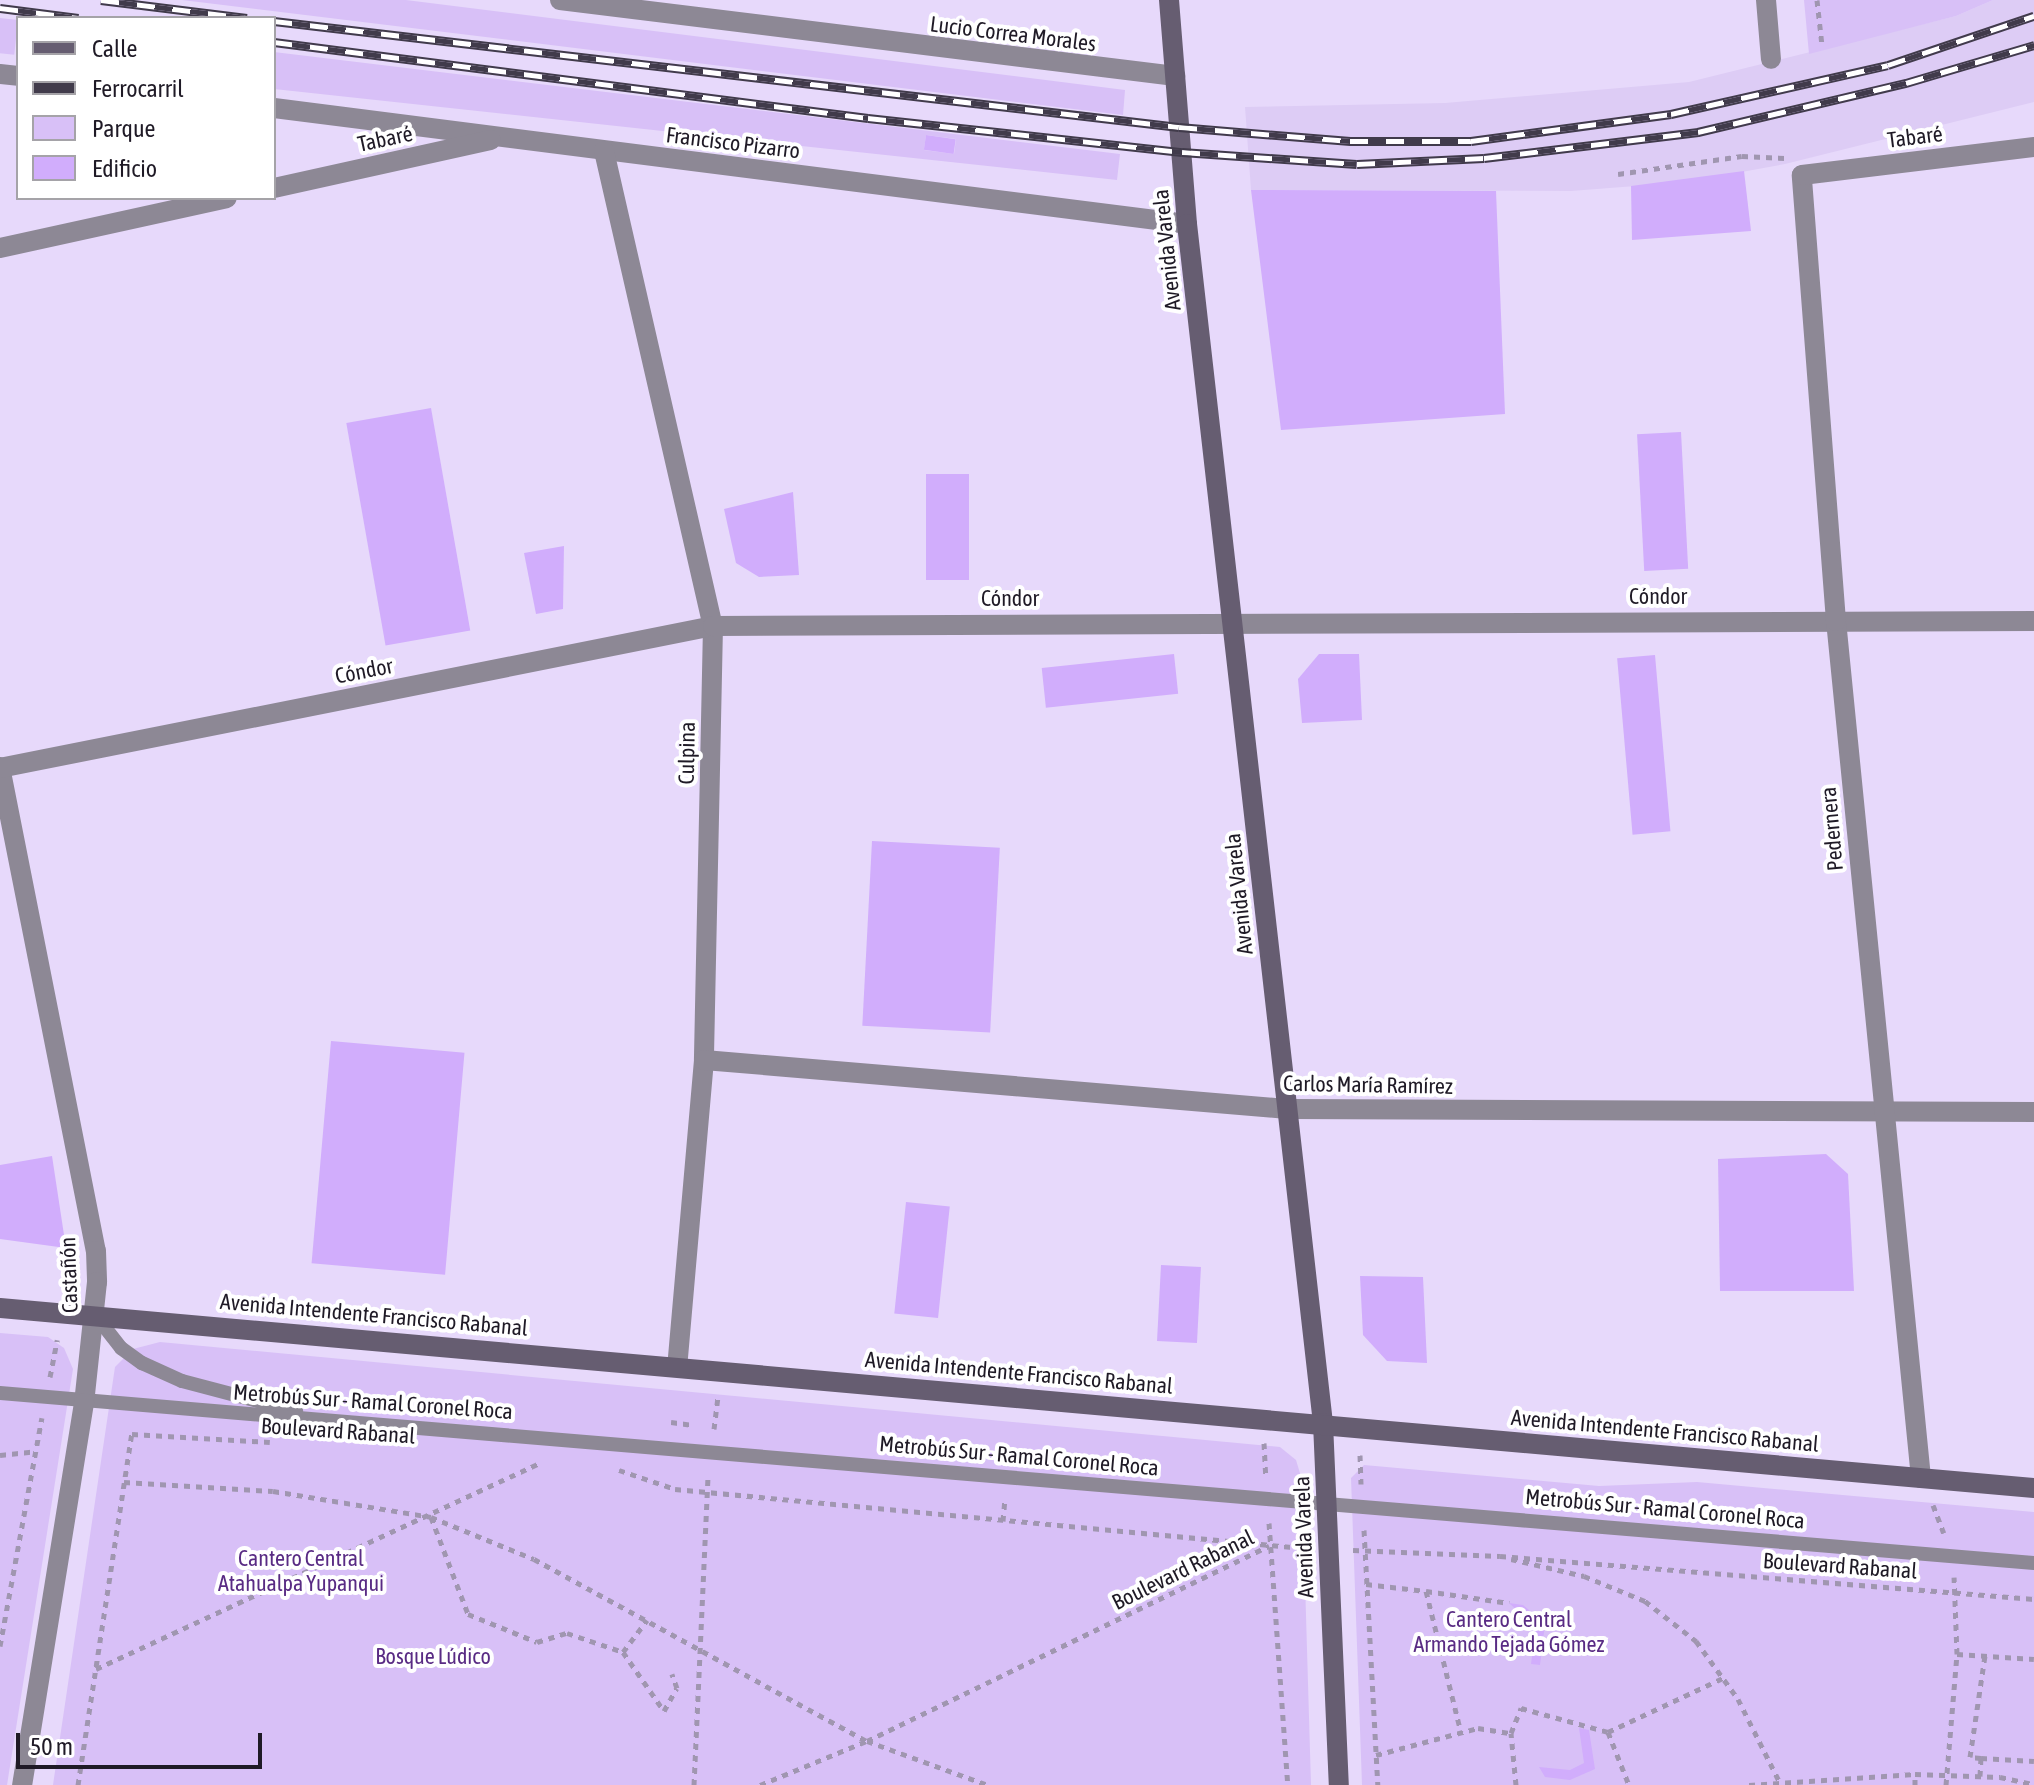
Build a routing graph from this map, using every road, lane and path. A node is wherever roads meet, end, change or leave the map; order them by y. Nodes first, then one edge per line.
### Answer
1 (560, 0) edge
2 (1169, 0) edge
3 (1766, 0) edge
4 (1817, 0) edge
5 (602, 3) edge
6 (1822, 45) dead end
7 (1771, 59) dead end
8 (1175, 76) junction
9 (276, 108) edge
10 (507, 137) junction
11 (2034, 147) edge
12 (604, 151) junction
13 (1618, 174) dead end
14 (1802, 175) junction
15 (276, 188) edge
16 (218, 200) edge
17 (1187, 224) junction
18 (0, 248) edge
19 (1233, 621) junction
20 (1836, 621) junction
21 (2034, 621) edge
22 (713, 626) junction
23 (0, 768) edge
24 (704, 1060) junction
25 (1287, 1109) junction
26 (1883, 1111) junction
27 (2034, 1112) edge
28 (0, 1308) edge
29 (62, 1313) junction
30 (96, 1316) junction
31 (677, 1367) junction
32 (721, 1371) junction
33 (0, 1393) edge
34 (46, 1399) junction
35 (84, 1403) junction
36 (136, 1408) junction
37 (1263, 1418) junction
38 (331, 1420) junction
39 (1323, 1423) junction
40 (1358, 1427) junction
41 (132, 1434) junction
42 (281, 1443) dead end
43 (36, 1451) junction
44 (711, 1451) junction
45 (0, 1455) edge
46 (527, 1460) dead end
47 (543, 1461) junction
48 (559, 1462) dead end
49 (606, 1466) dead end
50 (1921, 1478) junction
51 (124, 1482) junction
52 (2034, 1488) edge
53 (706, 1492) junction
54 (1268, 1498) junction
55 (1005, 1500) dead end
56 (1327, 1503) junction
57 (1363, 1506) junction
58 (431, 1517) junction
59 (1003, 1521) junction
60 (1270, 1546) junction
61 (1365, 1551) junction
62 (1500, 1556) junction
63 (1954, 1556) junction
64 (2034, 1563) edge
65 (1366, 1584) junction
66 (1426, 1591) junction
67 (1954, 1591) junction
68 (2034, 1599) edge
69 (1509, 1603) dead end
70 (647, 1620) junction
71 (0, 1646) edge
72 (702, 1648) junction
73 (623, 1652) junction
74 (1957, 1654) junction
75 (1985, 1656) junction
76 (2034, 1659) edge
77 (96, 1669) junction
78 (672, 1674) dead end
79 (1723, 1678) junction
80 (1461, 1732) junction
81 (1608, 1732) junction
82 (1511, 1733) junction
83 (867, 1741) junction
84 (1376, 1755) junction
85 (1981, 1758) junction
86 (2034, 1761) edge
87 (1915, 1774) junction
88 (1947, 1775) junction
89 (1980, 1776) junction
90 (1780, 1783) junction
91 (2034, 1784) edge
92 (22, 1785) edge
93 (78, 1785) edge
94 (694, 1785) edge
95 (760, 1785) edge
96 (988, 1785) edge
97 (1288, 1785) edge
98 (1339, 1785) edge
99 (1378, 1785) edge
100 (1516, 1785) edge
101 (1629, 1785) edge
102 (1749, 1785) edge
103 (1915, 1785) edge
104 (1946, 1785) edge

1 - 5 street, Lucio Correa Morales
2 - 8 main road, Avenida Varela
3 - 7 street
4 - 6 path
5 - 8 street, Lucio Correa Morales
8 - 17 main road, Avenida Varela
9 - 10 street, Francisco Pizarro
10 - 12 street, Francisco Pizarro
10 - 15 street, Tabaré
11 - 14 street, Tabaré
12 - 17 street, Francisco Pizarro
12 - 22 street, Culpina
13 - 14 path
14 - 20 street, Pedernera
16 - 18 street
17 - 19 main road, Avenida Varela
19 - 20 street, Cóndor
19 - 22 street, Cóndor
19 - 25 main road, Avenida Varela
20 - 21 street, Cóndor
20 - 26 street, Pedernera
22 - 23 street, Cóndor
22 - 24 street, Culpina
23 - 30 street, Castañón
24 - 25 street, Carlos María Ramírez
24 - 31 street, Culpina
25 - 26 street, Carlos María Ramírez
25 - 39 main road, Avenida Varela
26 - 27 street, Carlos María Ramírez
26 - 50 street, Pedernera
28 - 29 main road, Avenida Intendente Francisco Rabanal
29 - 30 main road, Avenida Intendente Francisco Rabanal
29 - 34 path
30 - 31 main road, Avenida Intendente Francisco Rabanal
30 - 35 street, Castañón
30 - 38 lane
31 - 32 main road, Avenida Intendente Francisco Rabanal
32 - 37 main road, Avenida Intendente Francisco Rabanal
32 - 44 path
33 - 34 lane, Metrobús Sur - Ramal Coronel Roca
34 - 35 lane, Metrobús Sur - Ramal Coronel Roca
34 - 43 path
35 - 36 lane, Metrobús Sur - Ramal Coronel Roca
35 - 92 street, Castañón
36 - 38 lane, Metrobús Sur - Ramal Coronel Roca
36 - 41 path
37 - 39 main road, Avenida Intendente Francisco Rabanal
37 - 54 path
38 - 44 lane, Metrobús Sur - Ramal Coronel Roca
39 - 40 main road, Avenida Intendente Francisco Rabanal
39 - 56 main road, Avenida Varela
40 - 50 main road, Avenida Intendente Francisco Rabanal
40 - 57 path
41 - 42 path, Boulevard Rabanal
41 - 51 path
43 - 45 path
43 - 71 path
44 - 53 path
44 - 54 lane, Metrobús Sur - Ramal Coronel Roca
46 - 47 path
47 - 48 path
47 - 58 path
49 - 53 path, Boulevard Rabanal
50 - 52 main road, Avenida Intendente Francisco Rabanal
50 - 63 path
51 - 58 path
51 - 77 path
53 - 59 path, Boulevard Rabanal
53 - 72 path
54 - 56 lane, Metrobús Sur - Ramal Coronel Roca
54 - 60 path
55 - 59 path
56 - 57 lane, Metrobús Sur - Ramal Coronel Roca
56 - 98 main road, Avenida Varela
57 - 61 path
57 - 63 lane, Metrobús Sur - Ramal Coronel Roca
58 - 70 path
58 - 73 path
58 - 77 path
59 - 60 path, Boulevard Rabanal
60 - 83 path, Boulevard Rabanal
60 - 97 path
61 - 62 path, Boulevard Rabanal
61 - 65 path
62 - 67 path, Boulevard Rabanal
62 - 79 path, Boulevard Rabanal
63 - 64 lane, Metrobús Sur - Ramal Coronel Roca
63 - 67 path
65 - 66 path
65 - 84 path
66 - 69 path
66 - 80 path
67 - 68 path, Boulevard Rabanal
67 - 74 path
70 - 72 path
70 - 73 path
72 - 83 path
72 - 94 path
73 - 78 path
74 - 75 path
74 - 88 path
75 - 76 path
75 - 85 path
77 - 93 path
79 - 81 path
79 - 90 path, Boulevard Rabanal
80 - 82 path
80 - 84 path
81 - 82 path
81 - 101 path
82 - 100 path
83 - 95 path, Boulevard Rabanal
83 - 96 path
84 - 99 path
85 - 86 path
85 - 89 path
87 - 88 path
87 - 90 path
87 - 103 path
88 - 89 path
88 - 104 path
89 - 91 path
90 - 102 path

